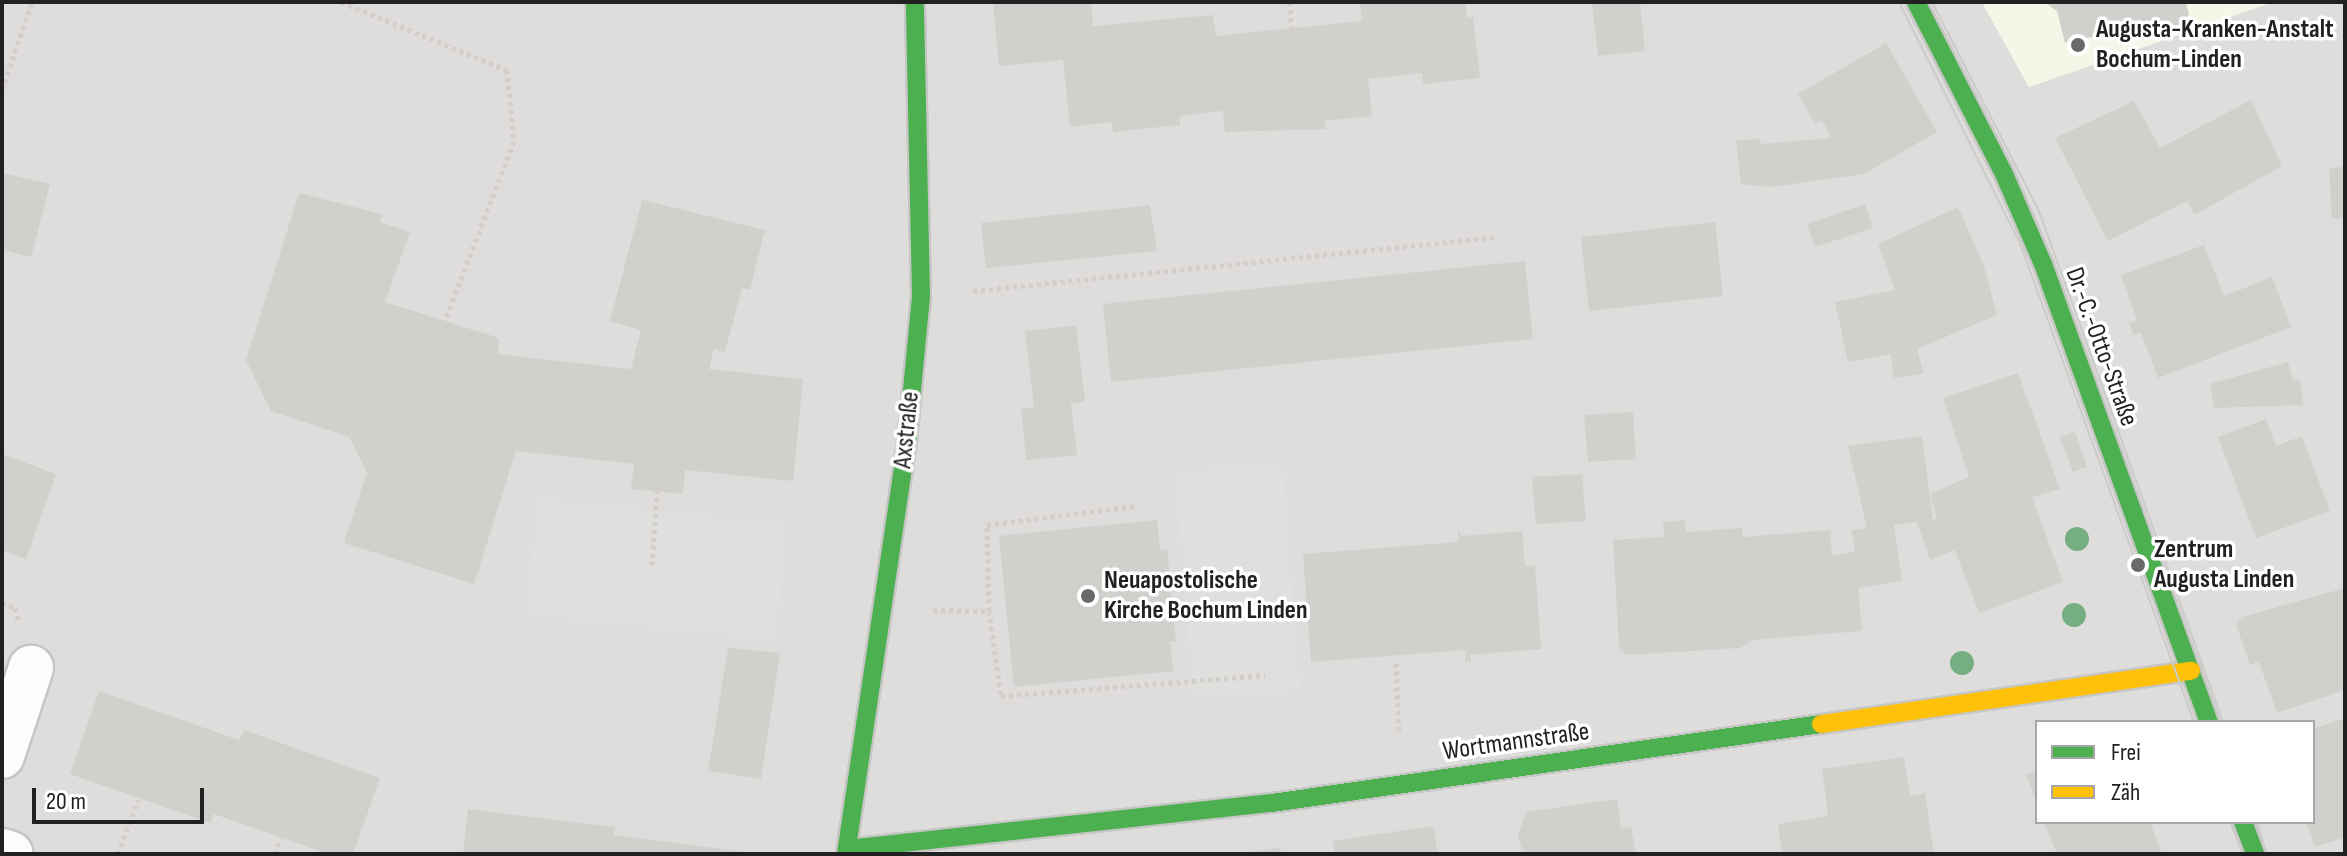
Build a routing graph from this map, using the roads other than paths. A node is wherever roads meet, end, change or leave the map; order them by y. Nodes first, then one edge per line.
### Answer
1 (915, 2) edge
2 (1916, 2) edge
3 (31, 668) dead end
4 (2191, 671) junction
5 (2208, 720) edge
6 (2, 756) edge
7 (2244, 824) edge
8 (2, 851) edge
9 (846, 851) edge
10 (11, 854) edge
11 (2255, 854) edge

1 - 9 street, Axstraße
2 - 4 street, Dr.-C.-Otto-Straße
3 - 6 street
4 - 5 street, Dr.-C.-Otto-Straße
4 - 9 street, Wortmannstraße
7 - 11 street
8 - 10 street

